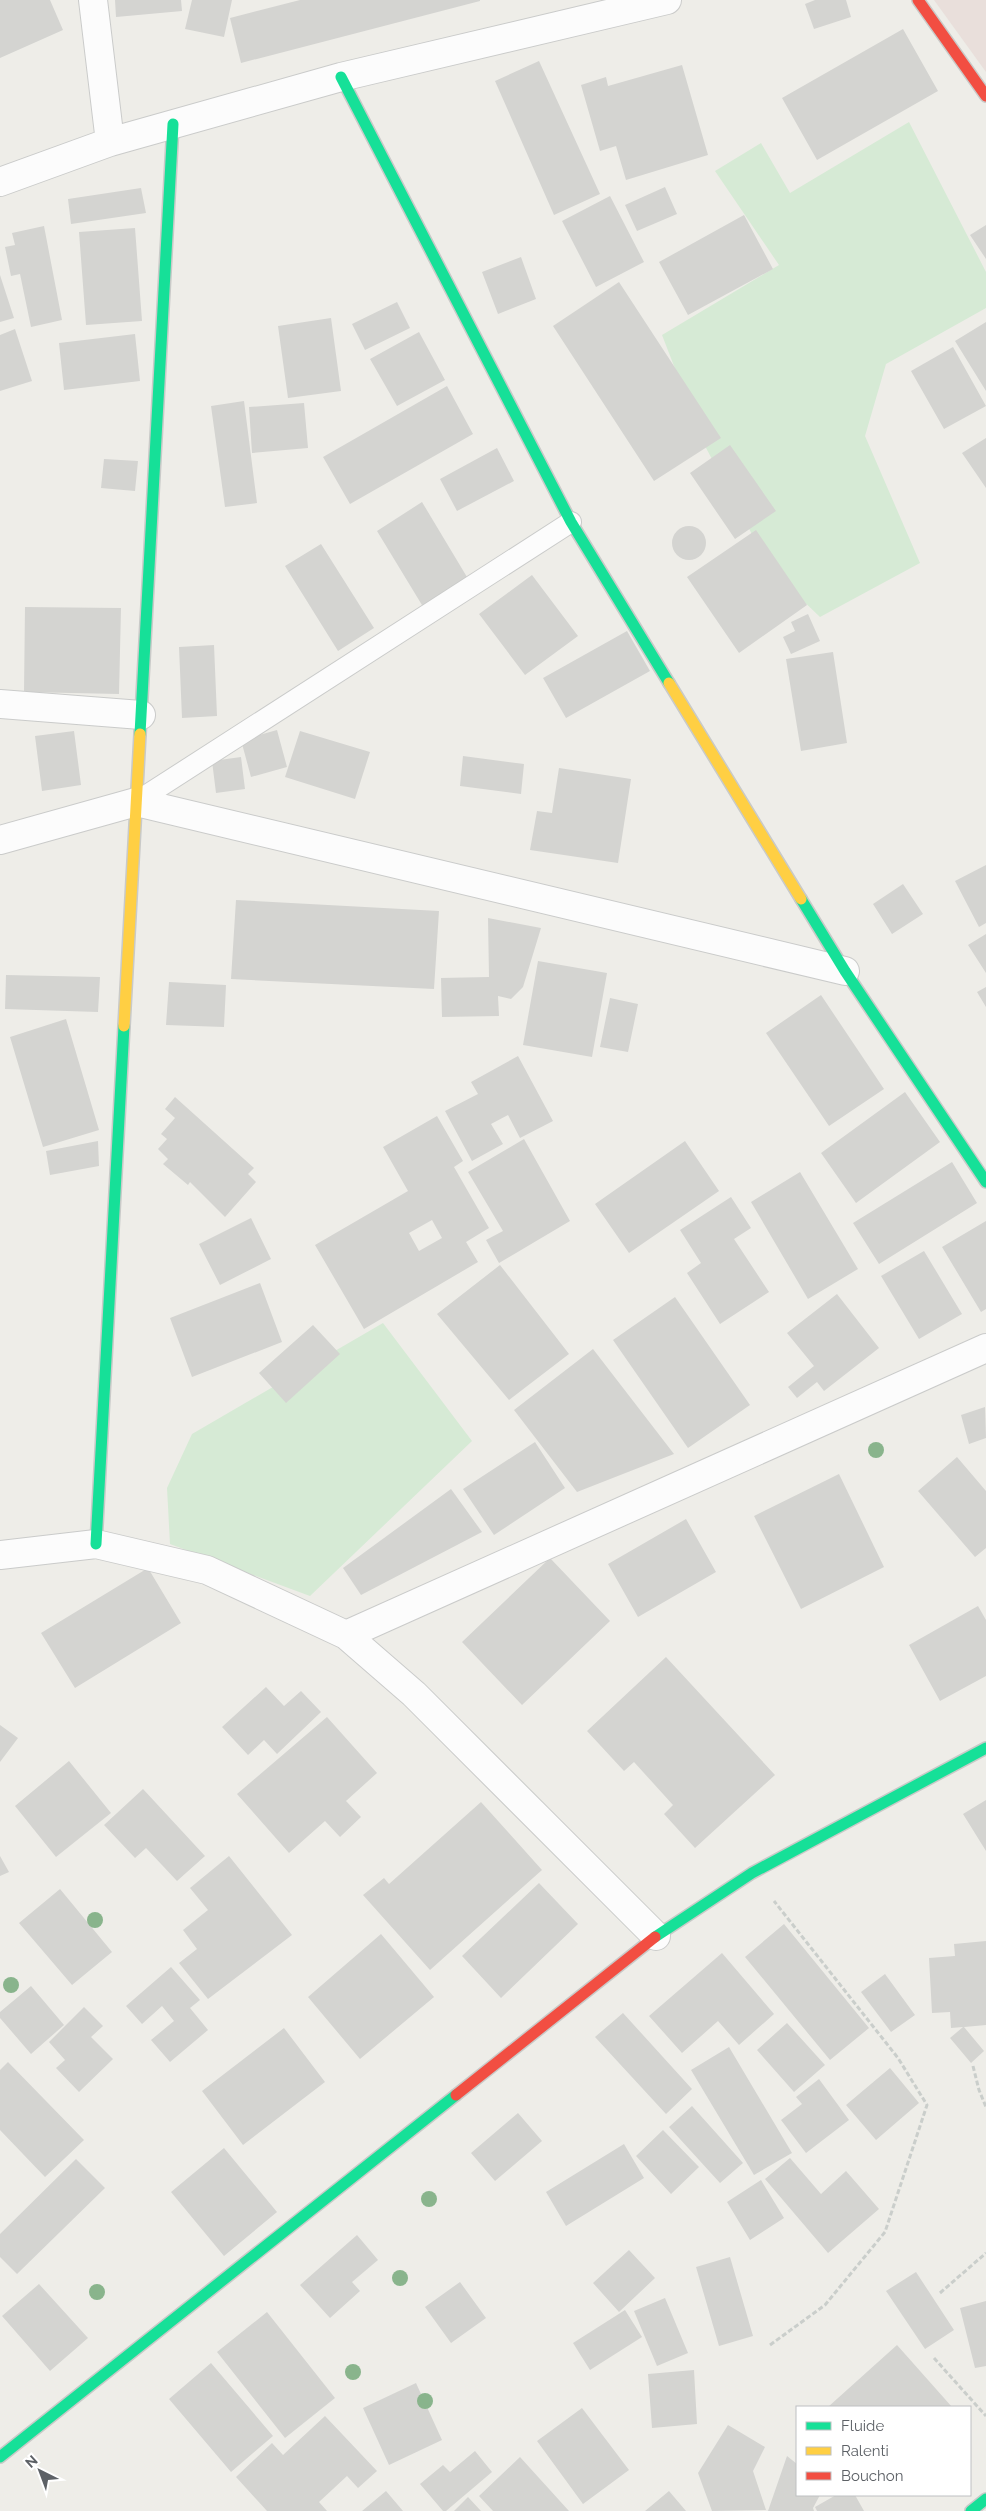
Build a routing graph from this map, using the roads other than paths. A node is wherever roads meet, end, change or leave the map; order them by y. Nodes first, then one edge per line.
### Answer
1 (93, 0) edge
2 (667, 0) edge
3 (918, 0) edge
4 (341, 77) junction
5 (986, 96) edge
6 (173, 124) junction
7 (110, 142) junction
8 (0, 182) edge
9 (571, 522) junction
10 (0, 704) edge
11 (141, 715) junction
12 (136, 802) junction
13 (0, 840) edge
14 (845, 972) junction
15 (986, 1182) edge
16 (986, 1348) edge
17 (96, 1544) junction
18 (0, 1555) edge
19 (346, 1635) junction
20 (986, 1748) edge
21 (656, 1936) junction
22 (0, 2458) edge
23 (986, 2499) edge
24 (971, 2511) edge

1 - 7 street
2 - 4 street
3 - 5 street
4 - 6 street
4 - 9 street
6 - 7 street
6 - 11 street
7 - 8 street
9 - 12 lane
9 - 14 street
10 - 11 street
11 - 12 street
12 - 13 street
12 - 14 street
12 - 17 street
14 - 15 street
16 - 19 street
17 - 18 street
17 - 19 street
19 - 21 street
20 - 21 street
21 - 22 street
23 - 24 street

